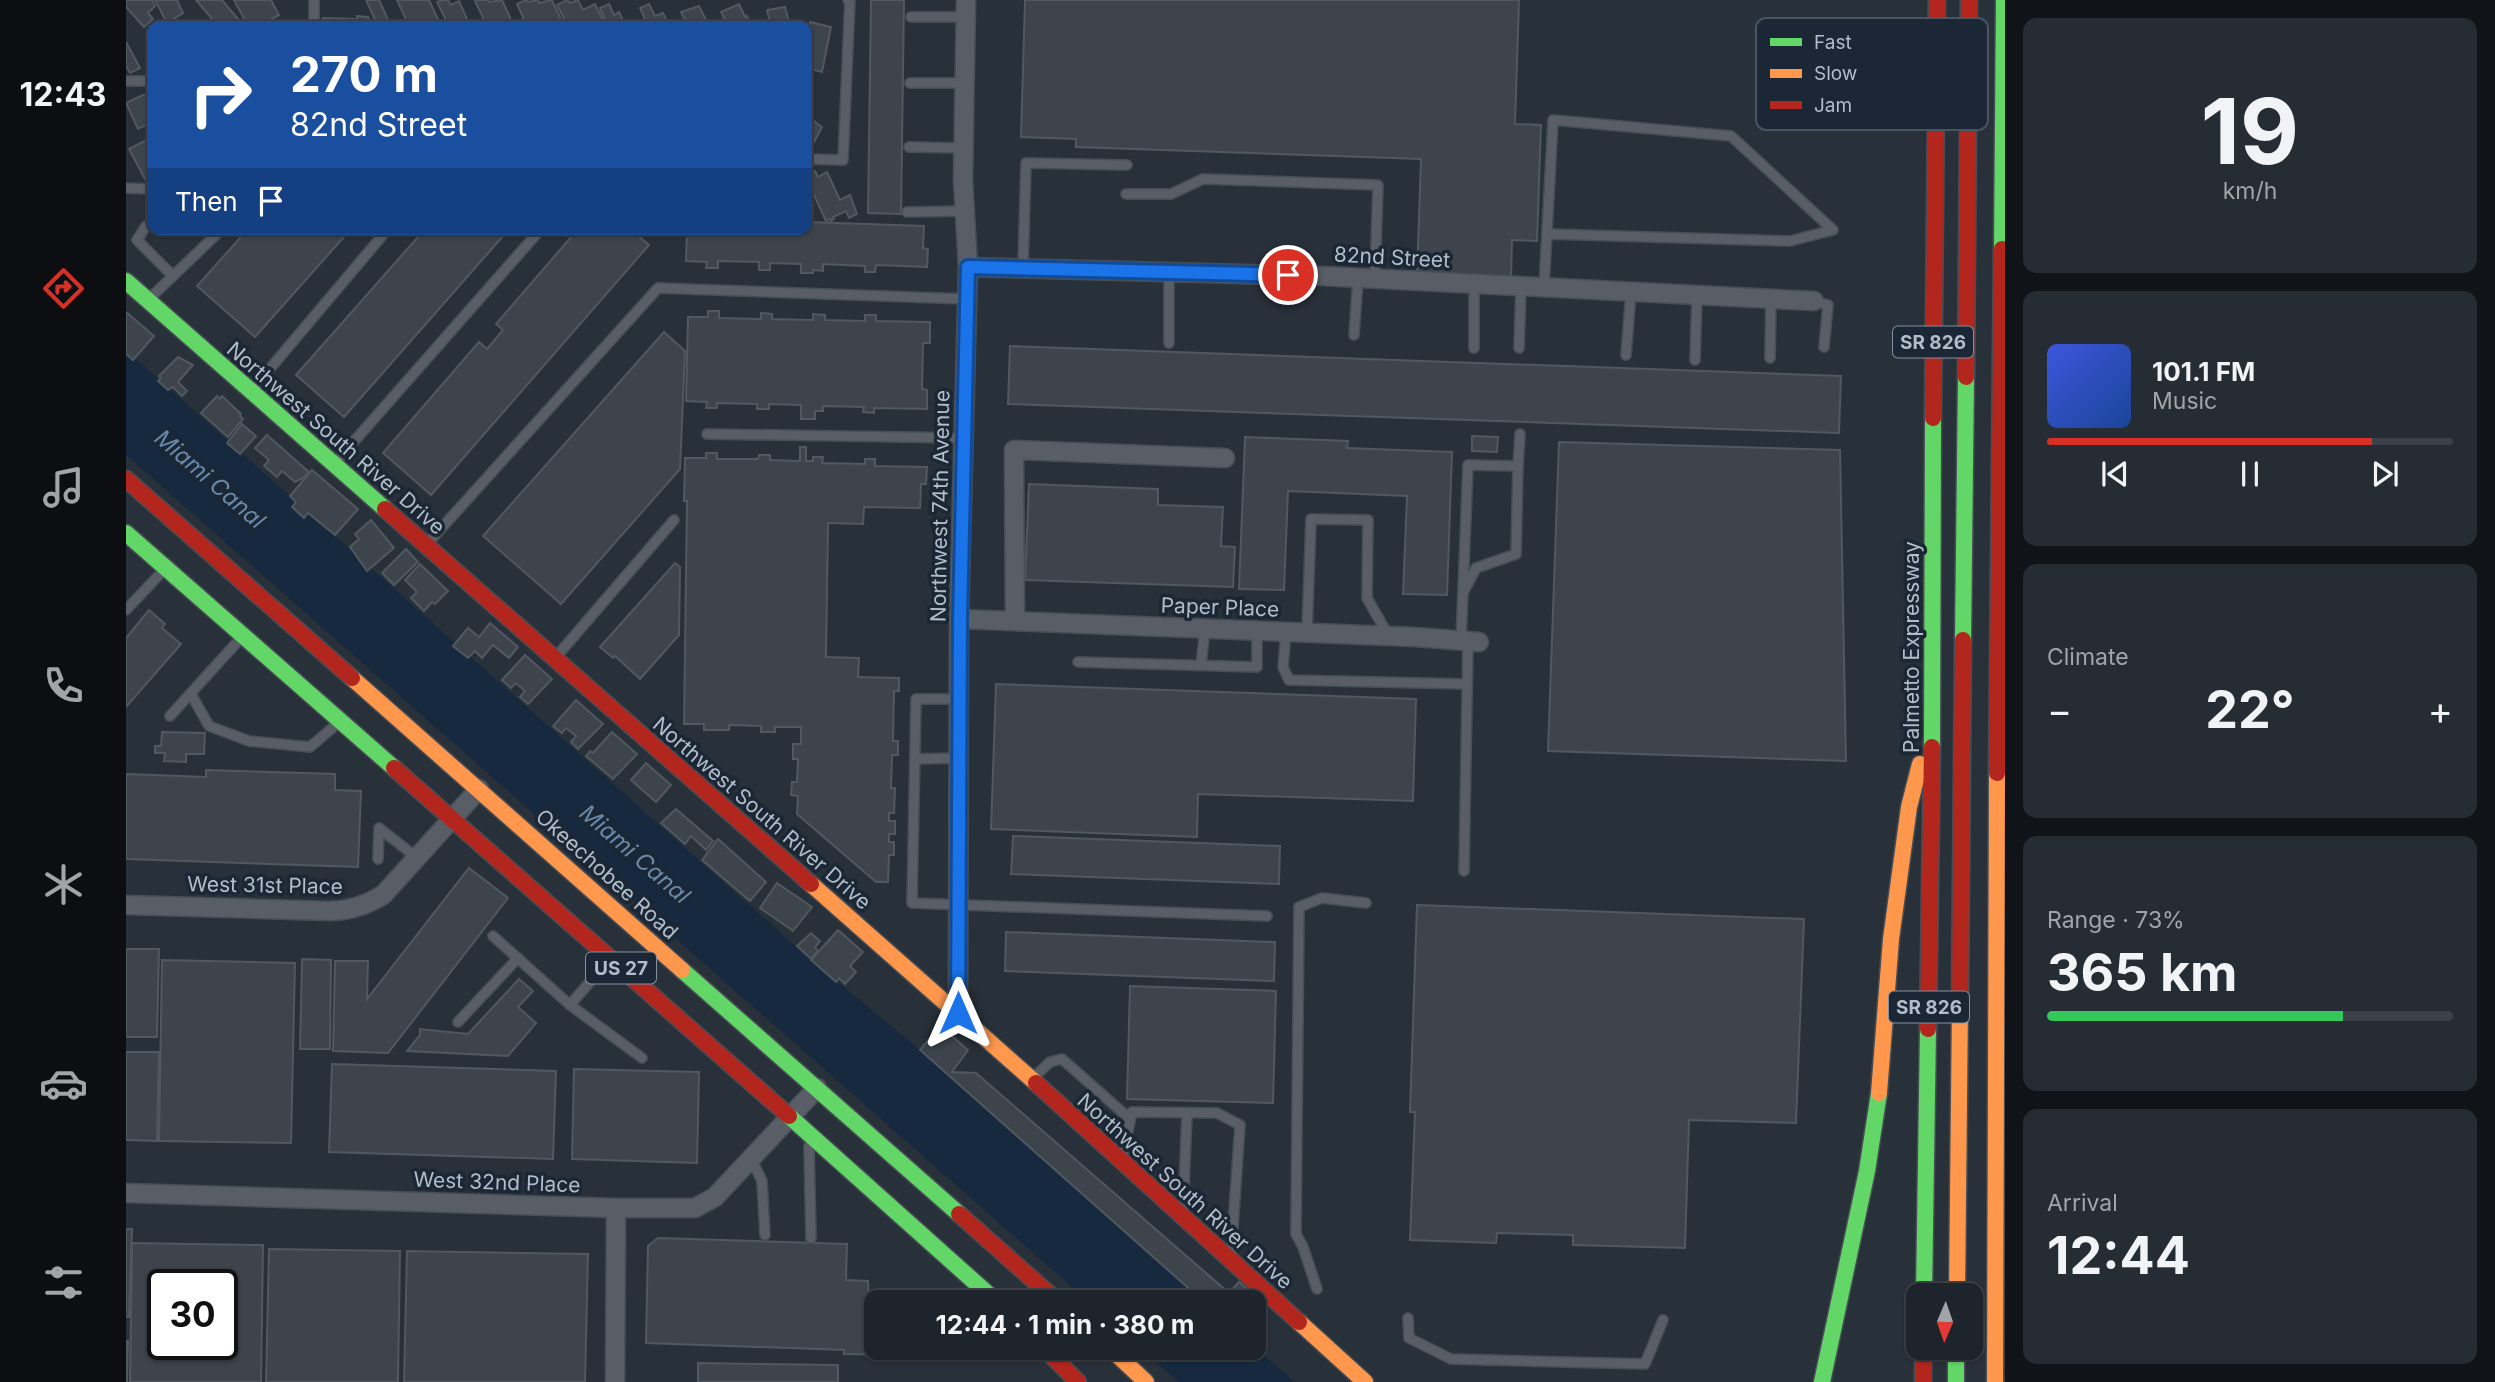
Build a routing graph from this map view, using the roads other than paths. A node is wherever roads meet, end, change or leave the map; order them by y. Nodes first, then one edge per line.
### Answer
1 (314, 0) edge
2 (848, 0) edge
3 (1937, 0) edge
4 (1969, 0) edge
5 (2004, 0) edge
6 (966, 9) edge
7 (911, 17) dead end
8 (1937, 18) edge
9 (1969, 18) edge
10 (314, 21) edge
11 (126, 80) edge
12 (147, 81) edge
13 (910, 83) dead end
14 (965, 83) junction
15 (1935, 130) edge
16 (1968, 130) edge
17 (909, 147) dead end
18 (964, 148) junction
19 (812, 159) edge
20 (1127, 165) dead end
21 (126, 188) edge
22 (147, 189) edge
23 (1126, 194) dead end
24 (965, 211) junction
25 (907, 212) dead end
26 (147, 226) edge
27 (1547, 234) junction
28 (216, 235) edge
29 (383, 235) edge
30 (536, 235) edge
31 (968, 267) junction
32 (1023, 268) junction
33 (1169, 272) junction
34 (173, 276) junction
35 (1367, 279) junction
36 (126, 281) edge
37 (1474, 284) junction
38 (1521, 286) junction
39 (1544, 288) junction
40 (1631, 292) junction
41 (1697, 295) junction
42 (967, 299) junction
43 (1771, 299) junction
44 (148, 300) junction
45 (1814, 301) joint
46 (1353, 335) dead end
47 (1169, 343) dead end
48 (1824, 347) dead end
49 (1474, 348) dead end
50 (1519, 348) dead end
51 (1626, 355) dead end
52 (1770, 358) dead end
53 (1695, 360) dead end
54 (251, 391) junction
55 (707, 434) dead end
56 (1520, 434) dead end
57 (964, 438) junction
58 (1225, 458) dead end
59 (334, 464) junction
60 (1518, 466) junction
61 (126, 479) edge
62 (674, 520) dead end
63 (126, 533) edge
64 (426, 545) junction
65 (166, 568) junction
66 (1463, 593) junction
67 (126, 610) edge
68 (960, 619) junction
69 (1015, 621) junction
70 (1205, 629) junction
71 (1257, 631) junction
72 (1286, 632) junction
73 (1307, 633) junction
74 (243, 635) junction
75 (1389, 636) junction
76 (1469, 642) junction
77 (555, 659) junction
78 (1078, 662) dead end
79 (1201, 665) junction
80 (1467, 684) junction
81 (191, 694) junction
82 (959, 699) junction
83 (170, 716) dead end
84 (1932, 719) junction
85 (340, 721) junction
86 (959, 758) junction
87 (915, 759) junction
88 (479, 789) junction
89 (453, 820) junction
90 (416, 857) junction
91 (378, 859) dead end
92 (1464, 871) dead end
93 (1366, 903) dead end
94 (126, 905) edge
95 (958, 905) junction
96 (1267, 916) dead end
97 (493, 936) dead end
98 (518, 958) junction
99 (610, 958) junction
100 (570, 1005) junction
101 (958, 1013) junction
102 (458, 1022) dead end
103 (642, 1058) dead end
104 (1031, 1080) junction
105 (817, 1088) junction
106 (1187, 1114) junction
107 (789, 1116) junction
108 (1130, 1119) junction
109 (809, 1133) junction
110 (751, 1158) junction
111 (1122, 1162) junction
112 (126, 1193) edge
113 (616, 1208) junction
114 (1183, 1217) junction
115 (765, 1235) dead end
116 (811, 1238) dead end
117 (1231, 1261) junction
118 (1924, 1283) edge
119 (1957, 1283) edge
120 (1317, 1289) dead end
121 (984, 1290) edge
122 (1044, 1290) edge
123 (1408, 1318) dead end
124 (1663, 1320) dead end
125 (1056, 1360) edge
126 (1123, 1360) edge
127 (1923, 1360) edge
128 (1956, 1360) edge
129 (615, 1382) edge
130 (1078, 1382) edge
131 (1146, 1382) edge
132 (1365, 1382) edge
133 (1822, 1382) edge
134 (1923, 1382) edge
135 (1956, 1382) edge
136 (1996, 1382) edge

1 - 10 lane
2 - 19 lane
3 - 8 main road, Palmetto Expressway / SR 826
4 - 9 main road
5 - 136 main road
6 - 7 lane
6 - 14 street, Northwest 74th Avenue
11 - 12 lane
13 - 14 lane
14 - 18 street, Northwest 74th Avenue
15 - 84 main road, Palmetto Expressway / SR 826
16 - 119 main road
17 - 18 lane
18 - 24 street, Northwest 74th Avenue
20 - 32 lane
21 - 22 lane
23 - 35 lane
24 - 25 lane
24 - 31 street, Northwest 74th Avenue
26 - 34 lane
27 - 27 lane
27 - 39 lane
28 - 34 lane
29 - 54 lane
30 - 59 lane
31 - 32 street, 82nd Street
31 - 42 street, Northwest 74th Avenue
32 - 33 street, 82nd Street
33 - 35 street, 82nd Street
33 - 47 lane
34 - 44 lane
35 - 37 street, 82nd Street
35 - 46 lane
36 - 44 main road, Northwest South River Drive
37 - 38 street, 82nd Street
37 - 49 lane
38 - 39 street, 82nd Street
38 - 50 lane
39 - 40 street, 82nd Street
40 - 41 street, 82nd Street
40 - 51 lane
41 - 43 street, 82nd Street
41 - 53 lane
42 - 57 street, Northwest 74th Avenue
42 - 64 lane
43 - 45 street, 82nd Street
43 - 52 lane
44 - 54 main road, Northwest South River Drive
45 - 48 lane
54 - 59 main road, Northwest South River Drive
55 - 57 lane
56 - 60 lane
57 - 68 street, Northwest 74th Avenue
58 - 69 street
59 - 64 main road, Northwest South River Drive
60 - 66 lane
60 - 66 lane
61 - 88 main road, Okeechobee Road / US 27
62 - 77 lane
63 - 65 main road, US 27
64 - 77 main road, Northwest South River Drive
65 - 67 lane
65 - 74 main road, US 27
66 - 76 lane
68 - 69 street, Paper Place
68 - 82 street, Northwest 74th Avenue
69 - 70 street, Paper Place
70 - 71 street, Paper Place
70 - 79 lane
71 - 72 street, Paper Place
71 - 79 lane
72 - 73 street, Paper Place
72 - 80 lane
73 - 75 street, Paper Place
73 - 75 lane
74 - 81 lane
74 - 85 main road, US 27
75 - 76 street, Paper Place
76 - 80 lane
77 - 101 main road, Northwest South River Drive
78 - 79 lane
80 - 92 lane
81 - 83 lane
81 - 85 lane
82 - 86 street, Northwest 74th Avenue
82 - 87 lane
84 - 118 main road, Palmetto Expressway / SR 826
84 - 133 main road
85 - 89 main road, US 27
86 - 87 lane
86 - 95 street, Northwest 74th Avenue
87 - 95 lane
88 - 89 street, West 31st Place
88 - 105 main road, Okeechobee Road / US 27
89 - 90 street, West 31st Place
89 - 99 main road, US 27
90 - 91 lane
90 - 94 street, West 31st Place
93 - 120 lane
95 - 96 lane
95 - 101 street, Northwest 74th Avenue
97 - 98 lane
98 - 100 lane
98 - 102 lane
99 - 100 lane
99 - 107 main road, US 27
100 - 103 lane
101 - 104 main road, Northwest South River Drive
104 - 108 lane
104 - 111 main road, Northwest South River Drive
105 - 107 street, West 32nd Place
105 - 122 main road, Okeechobee Road / US 27
106 - 108 lane
106 - 114 lane
106 - 117 lane
107 - 109 main road, US 27
107 - 110 street, West 32nd Place
108 - 111 lane
109 - 116 lane
109 - 121 main road, US 27
110 - 113 street, West 32nd Place
110 - 115 lane
111 - 114 main road, Northwest South River Drive
112 - 113 street, West 32nd Place
113 - 129 street
114 - 117 main road, Northwest South River Drive
117 - 132 main road, Northwest South River Drive
123 - 124 lane
125 - 130 main road
126 - 131 main road
127 - 134 main road
128 - 135 main road

